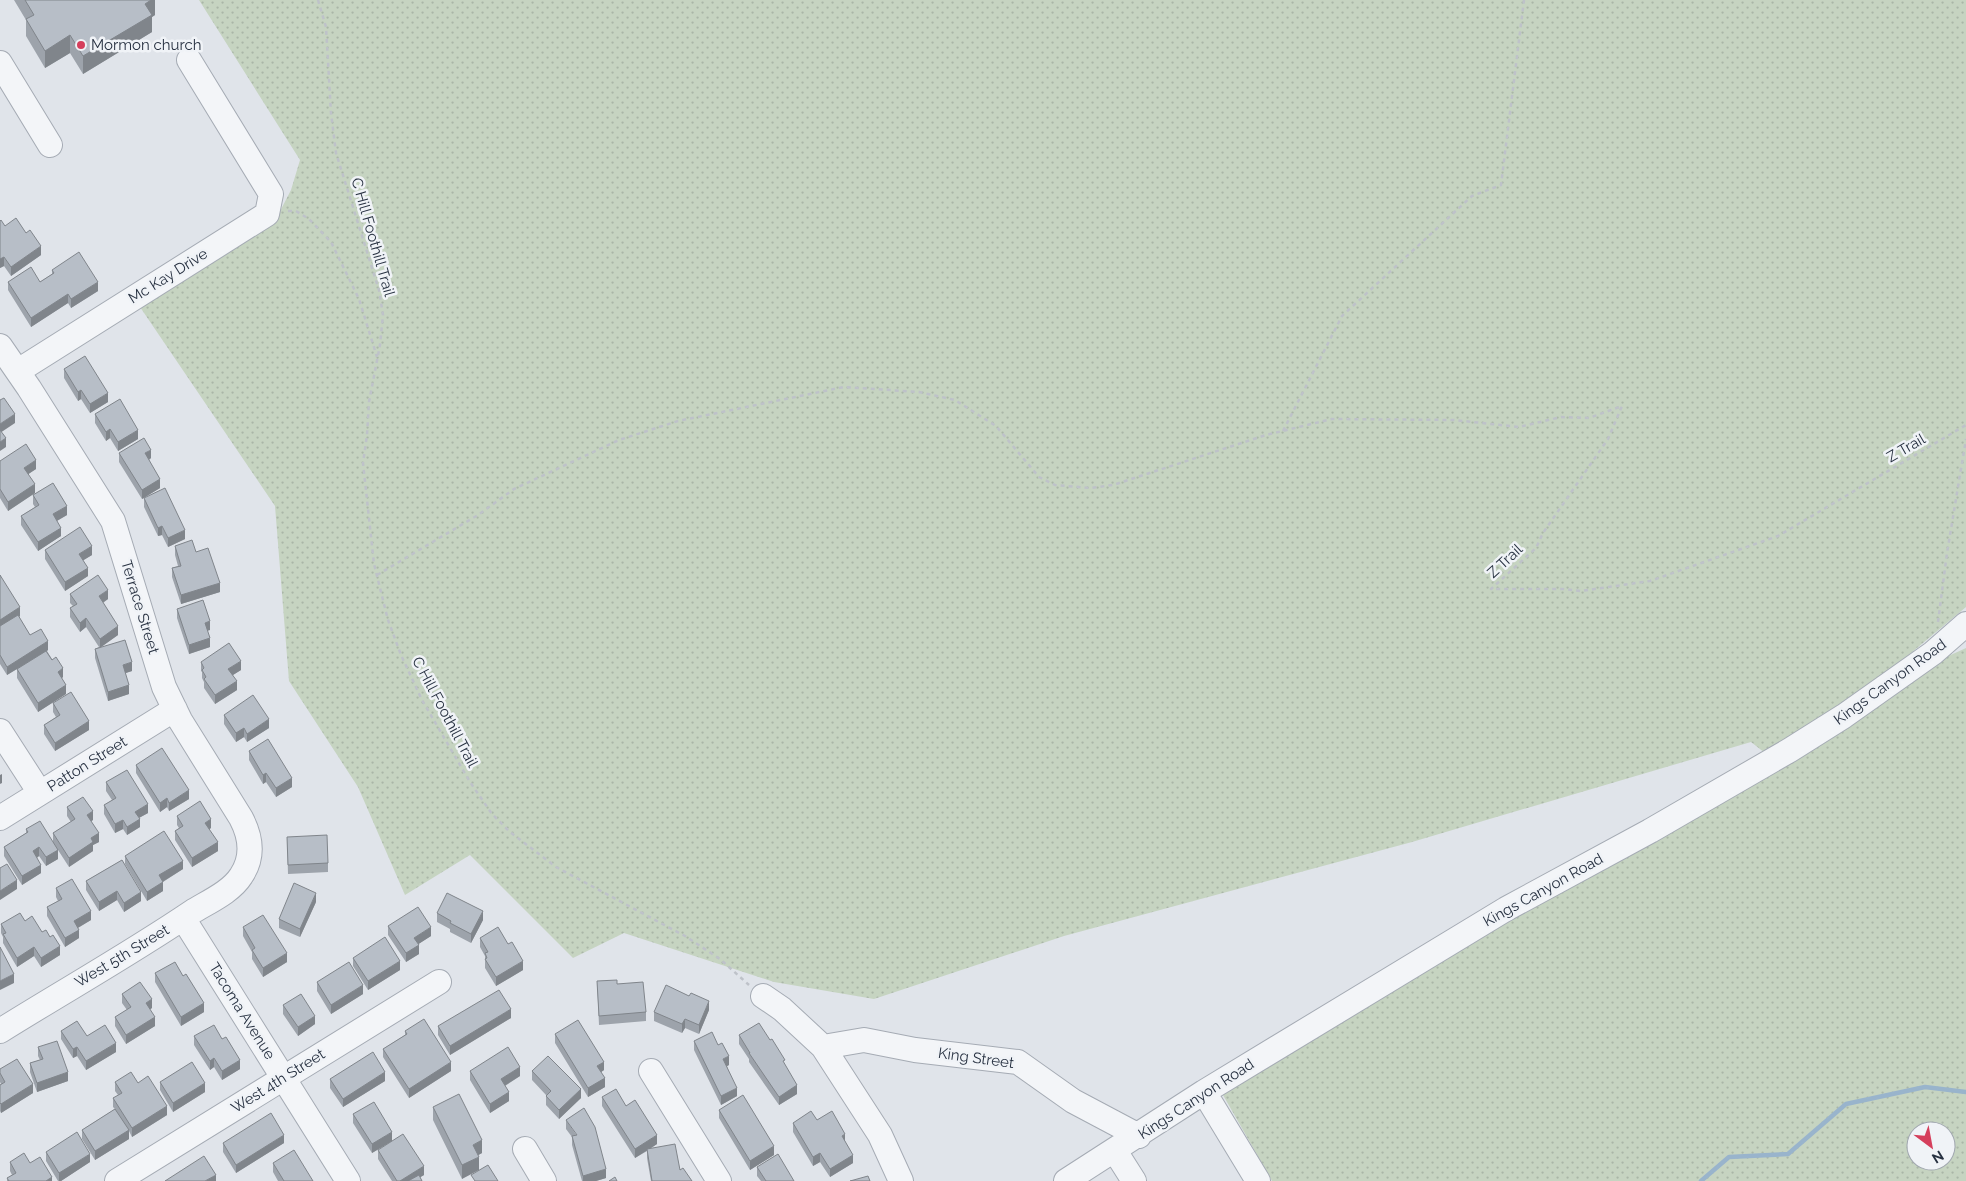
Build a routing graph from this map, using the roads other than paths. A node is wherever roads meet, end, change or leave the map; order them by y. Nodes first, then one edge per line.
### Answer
1 (189, 60) dead end
2 (0, 63) edge
3 (50, 145) dead end
4 (0, 346) edge
5 (18, 371) junction
6 (1965, 625) edge
7 (175, 709) junction
8 (0, 731) edge
9 (40, 793) junction
10 (0, 818) edge
11 (241, 877) joint
12 (183, 918) junction
13 (439, 982) dead end
14 (763, 996) road end
15 (0, 1030) edge
16 (823, 1047) junction
17 (651, 1071) dead end
18 (284, 1077) junction
19 (1204, 1092) junction
20 (1139, 1136) junction
21 (525, 1149) dead end
22 (1115, 1151) junction
23 (120, 1180) edge
24 (348, 1181) edge
25 (544, 1181) edge
26 (719, 1181) edge
27 (901, 1181) edge
28 (1066, 1181) edge
29 (1134, 1181) edge
30 (1258, 1181) edge

1 - 5 street, Mc Kay Drive
2 - 3 street
4 - 5 street, Terrace Street
5 - 7 street, Terrace Street
6 - 19 street, Kings Canyon Road
7 - 9 street, Patton Street
7 - 11 street, Terrace Street
8 - 9 street
9 - 10 street, Patton Street
11 - 12 street, West 5th Street
12 - 15 street, West 5th Street
12 - 18 street, Tacoma Avenue
13 - 18 street, West 4th Street
14 - 16 street
16 - 20 street, King Street
16 - 27 street
17 - 26 street
18 - 23 street, West 4th Street
18 - 24 street, Tacoma Avenue
19 - 20 street, Kings Canyon Road
19 - 30 street
20 - 22 street, Kings Canyon Road
21 - 25 street
22 - 28 street, Kings Canyon Road
22 - 29 street

